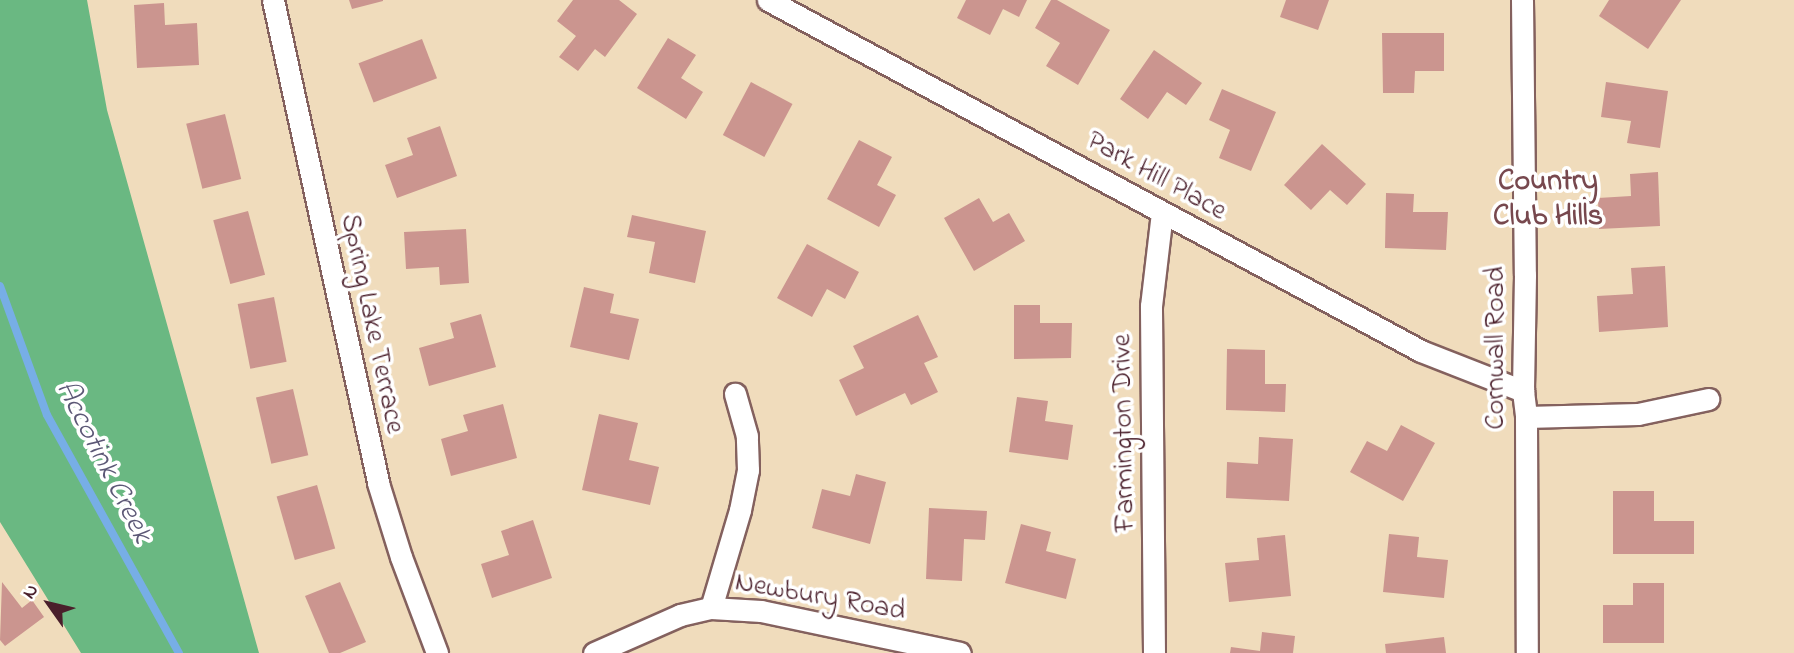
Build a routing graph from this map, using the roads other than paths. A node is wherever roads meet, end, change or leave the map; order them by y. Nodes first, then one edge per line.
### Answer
1 (273, 0) edge
2 (768, 0) edge
3 (1522, 0) edge
4 (1162, 213) junction
5 (1523, 391) junction
6 (735, 394) dead end
7 (1708, 399) dead end
8 (1526, 416) junction
9 (711, 608) junction
10 (438, 653) edge
11 (594, 653) edge
12 (960, 653) edge
13 (1154, 653) edge
14 (1527, 653) edge

1 - 10 street, Spring Lake Terrace
2 - 4 street, Park Hill Place
3 - 5 street, Cornwall Road
4 - 5 street, Park Hill Place
4 - 13 street, Farmington Drive
5 - 8 street, Cornwall Road
6 - 9 street
7 - 8 street
8 - 14 street, Cornwall Road
9 - 11 street, Newbury Road
9 - 12 street, Newbury Road

